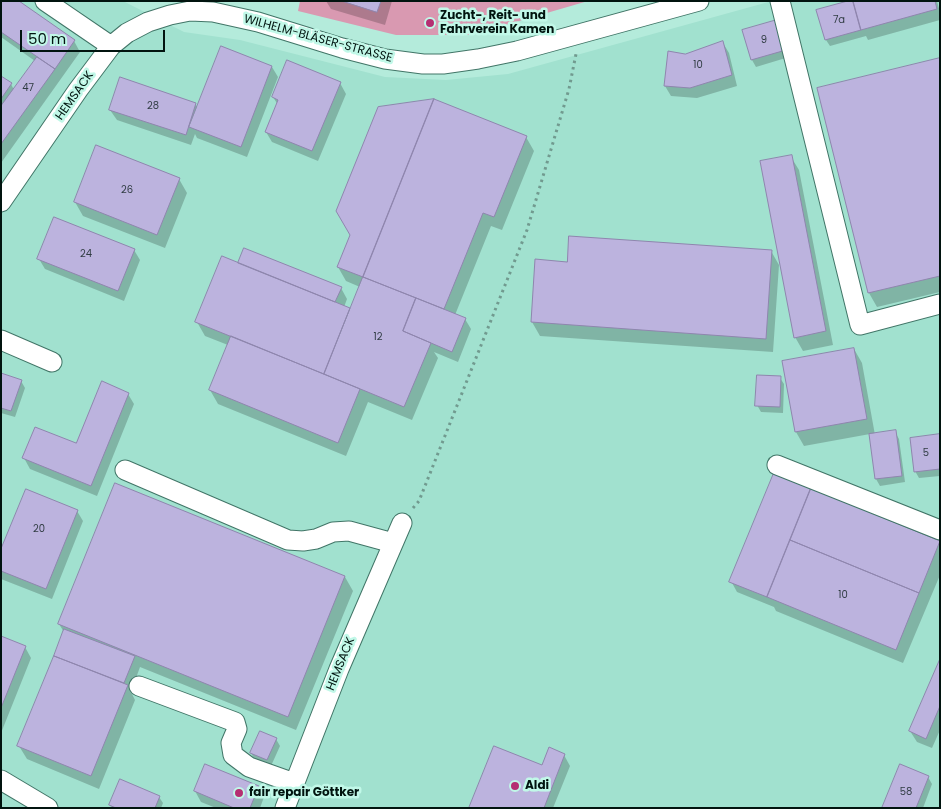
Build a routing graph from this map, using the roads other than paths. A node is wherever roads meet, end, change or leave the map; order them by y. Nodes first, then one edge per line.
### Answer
1 (45, 1) edge
2 (699, 1) edge
3 (780, 1) edge
4 (170, 15) joint
5 (110, 46) junction
6 (1, 202) edge
7 (940, 304) edge
8 (1, 340) edge
9 (52, 362) dead end
10 (777, 465) dead end
11 (125, 470) dead end
12 (402, 523) road end
13 (940, 530) edge
14 (393, 543) junction
15 (139, 686) dead end
16 (1, 780) edge
17 (294, 783) junction
18 (48, 808) edge
19 (284, 808) edge

1 - 5 street
2 - 4 street, WILHELM-BLÄSER-STRASSE
3 - 7 street
4 - 5 street, HEMSACK
5 - 6 street, HEMSACK
8 - 9 street
10 - 13 street
11 - 14 street
12 - 14 street, HEMSACK
14 - 17 street, HEMSACK
15 - 17 street
16 - 18 street
17 - 19 street, HEMSACK

